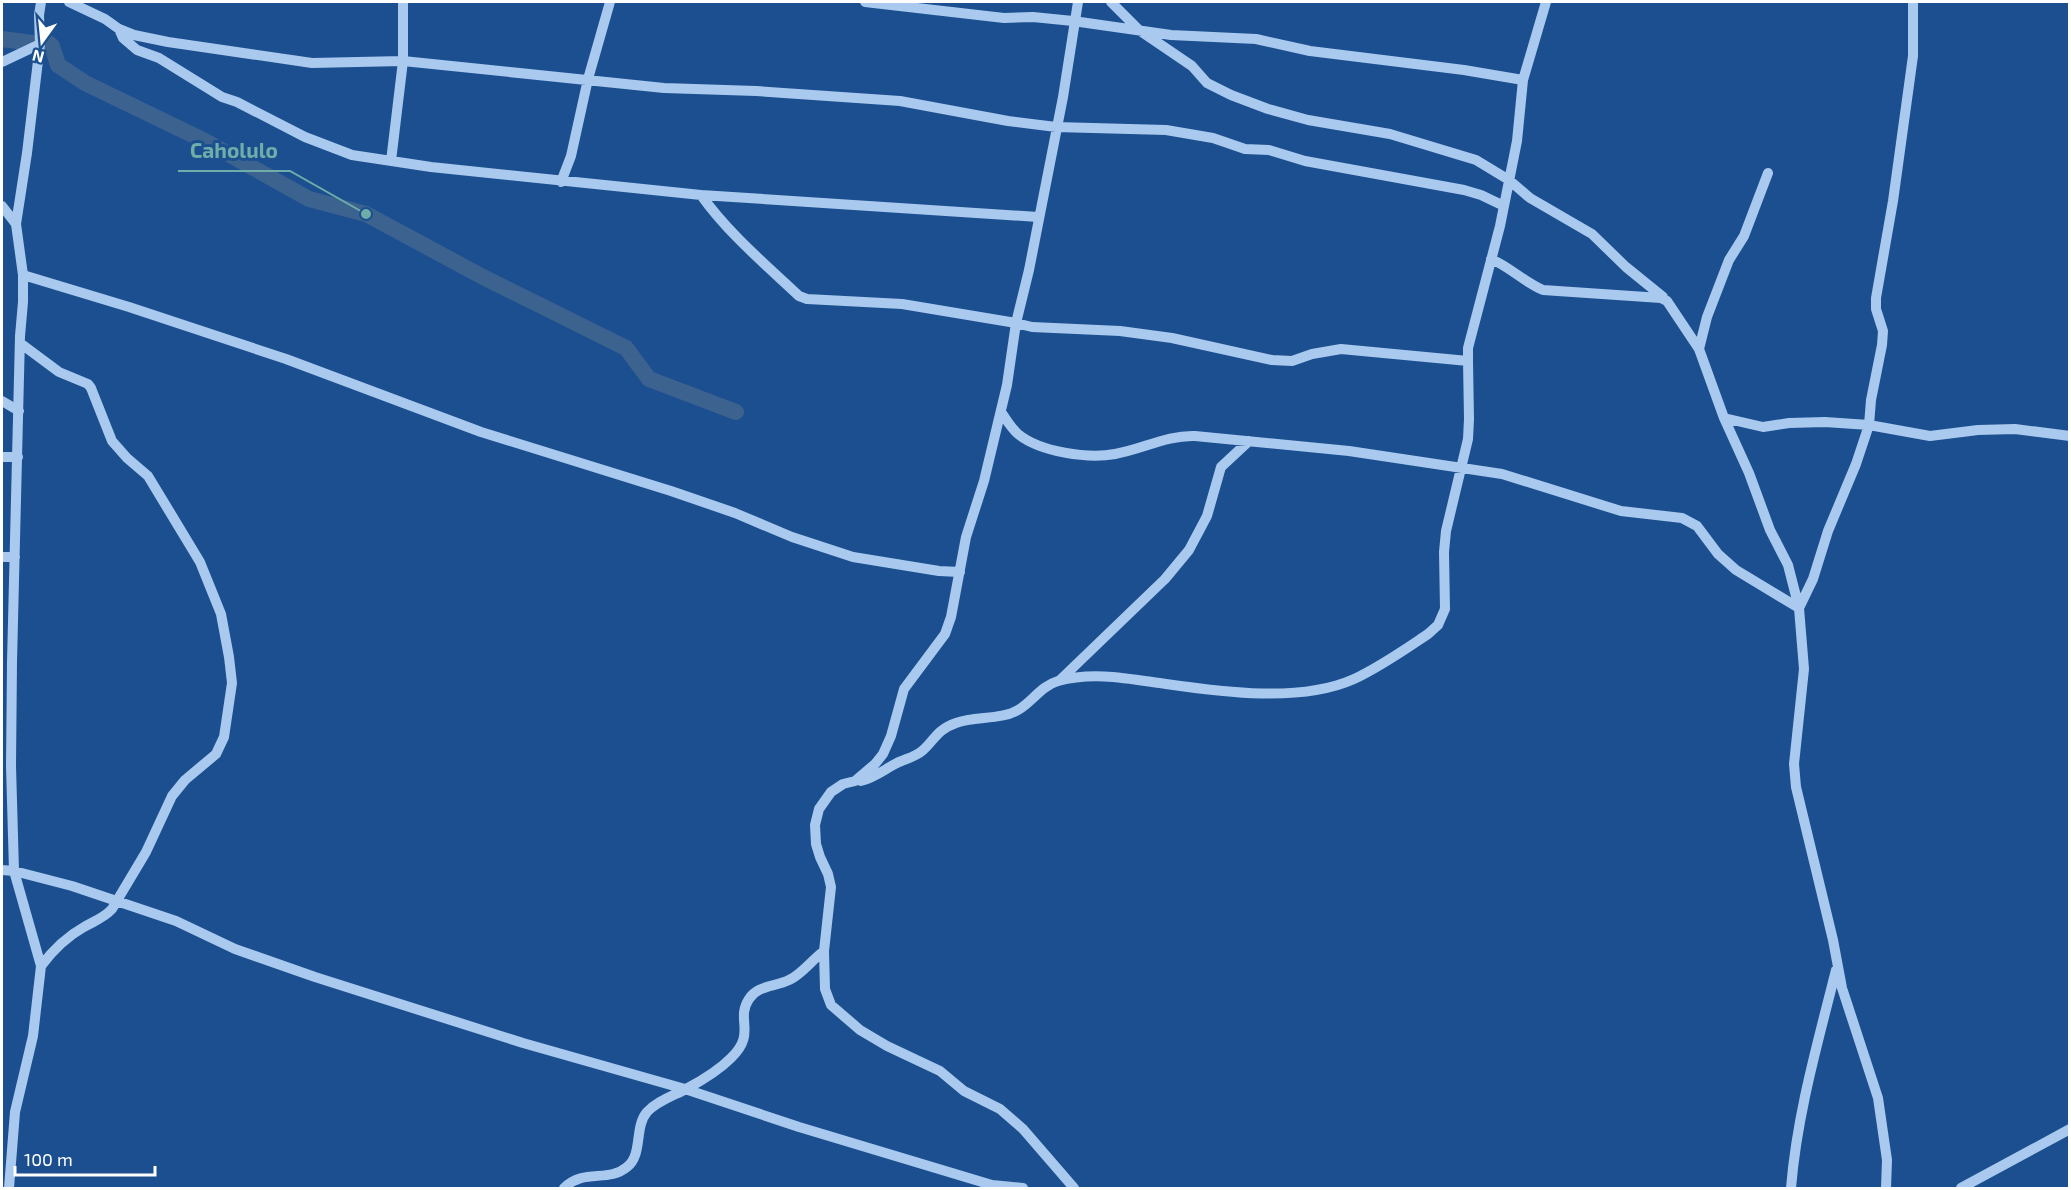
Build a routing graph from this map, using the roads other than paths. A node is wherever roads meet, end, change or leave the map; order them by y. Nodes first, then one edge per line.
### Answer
1 (41, 2) edge
2 (69, 2) edge
3 (403, 2) edge
4 (610, 2) edge
5 (865, 2) edge
6 (1078, 2) edge
7 (1111, 2) edge
8 (1546, 2) edge
9 (1913, 2) edge
10 (1073, 21) junction
11 (118, 29) junction
12 (1139, 30) junction
13 (40, 44) junction
14 (2, 62) edge
15 (403, 62) junction
16 (588, 79) junction
17 (1523, 80) junction
18 (1056, 127) junction
19 (390, 161) junction
20 (1768, 173) dead end
21 (1509, 180) junction
22 (561, 182) junction
23 (701, 195) junction
24 (2, 206) edge
25 (1504, 206) junction
26 (1038, 218) junction
27 (16, 224) junction
28 (1491, 259) junction
29 (23, 275) junction
30 (1667, 301) junction
31 (1016, 323) junction
32 (20, 343) junction
33 (1699, 349) junction
34 (1468, 361) junction
35 (2, 401) edge
36 (19, 411) junction
37 (1001, 412) junction
38 (1724, 418) junction
39 (1869, 425) junction
40 (2070, 436) edge
41 (1249, 441) junction
42 (2, 457) edge
43 (18, 457) junction
44 (1462, 468) junction
45 (2, 557) edge
46 (15, 557) junction
47 (960, 572) junction
48 (1799, 608) junction
49 (7, 662) edge
50 (1059, 681) junction
51 (6, 766) edge
52 (855, 782) junction
53 (2, 870) edge
54 (14, 871) junction
55 (118, 901) junction
56 (824, 951) junction
57 (40, 966) junction
58 (1837, 967) junction
59 (685, 1089) junction
60 (2070, 1129) edge
61 (9, 1188) edge
62 (564, 1188) edge
63 (1023, 1188) edge
64 (1074, 1188) edge
65 (1791, 1188) edge
66 (1886, 1188) edge
67 (1961, 1188) edge

1 - 13 street
2 - 11 street
3 - 15 street
4 - 16 street
5 - 10 street
6 - 10 street
7 - 12 street
8 - 17 street
9 - 39 street
10 - 12 street
10 - 18 street
11 - 15 street
11 - 19 street
12 - 17 street
12 - 21 street
13 - 14 street
13 - 27 street
15 - 16 street
15 - 19 street
16 - 18 street
16 - 22 street
17 - 21 street
18 - 25 street
18 - 26 street
19 - 22 street
20 - 33 street
21 - 25 street
21 - 30 street
22 - 23 street
23 - 26 street
23 - 31 street
24 - 27 street
25 - 28 street
26 - 31 street
27 - 29 street
28 - 30 street
28 - 34 street
29 - 32 street
29 - 47 street
30 - 33 street
31 - 34 street
31 - 37 street
32 - 36 street
32 - 55 street
33 - 38 street
34 - 44 street
35 - 36 street
36 - 43 street
37 - 41 street
37 - 47 street
38 - 39 street
38 - 48 street
39 - 40 street
39 - 48 street
41 - 44 street
41 - 50 street
42 - 43 street
43 - 46 street
44 - 48 street
44 - 50 street
45 - 46 street
46 - 49 street
47 - 52 street
48 - 58 street
49 - 51 street
50 - 52 street
51 - 54 street
52 - 56 street
53 - 54 street
54 - 55 street
54 - 57 street
55 - 57 street
55 - 59 street
56 - 59 street
56 - 64 street
57 - 61 street
58 - 65 street
58 - 66 street
59 - 62 street
59 - 63 street
60 - 67 street

